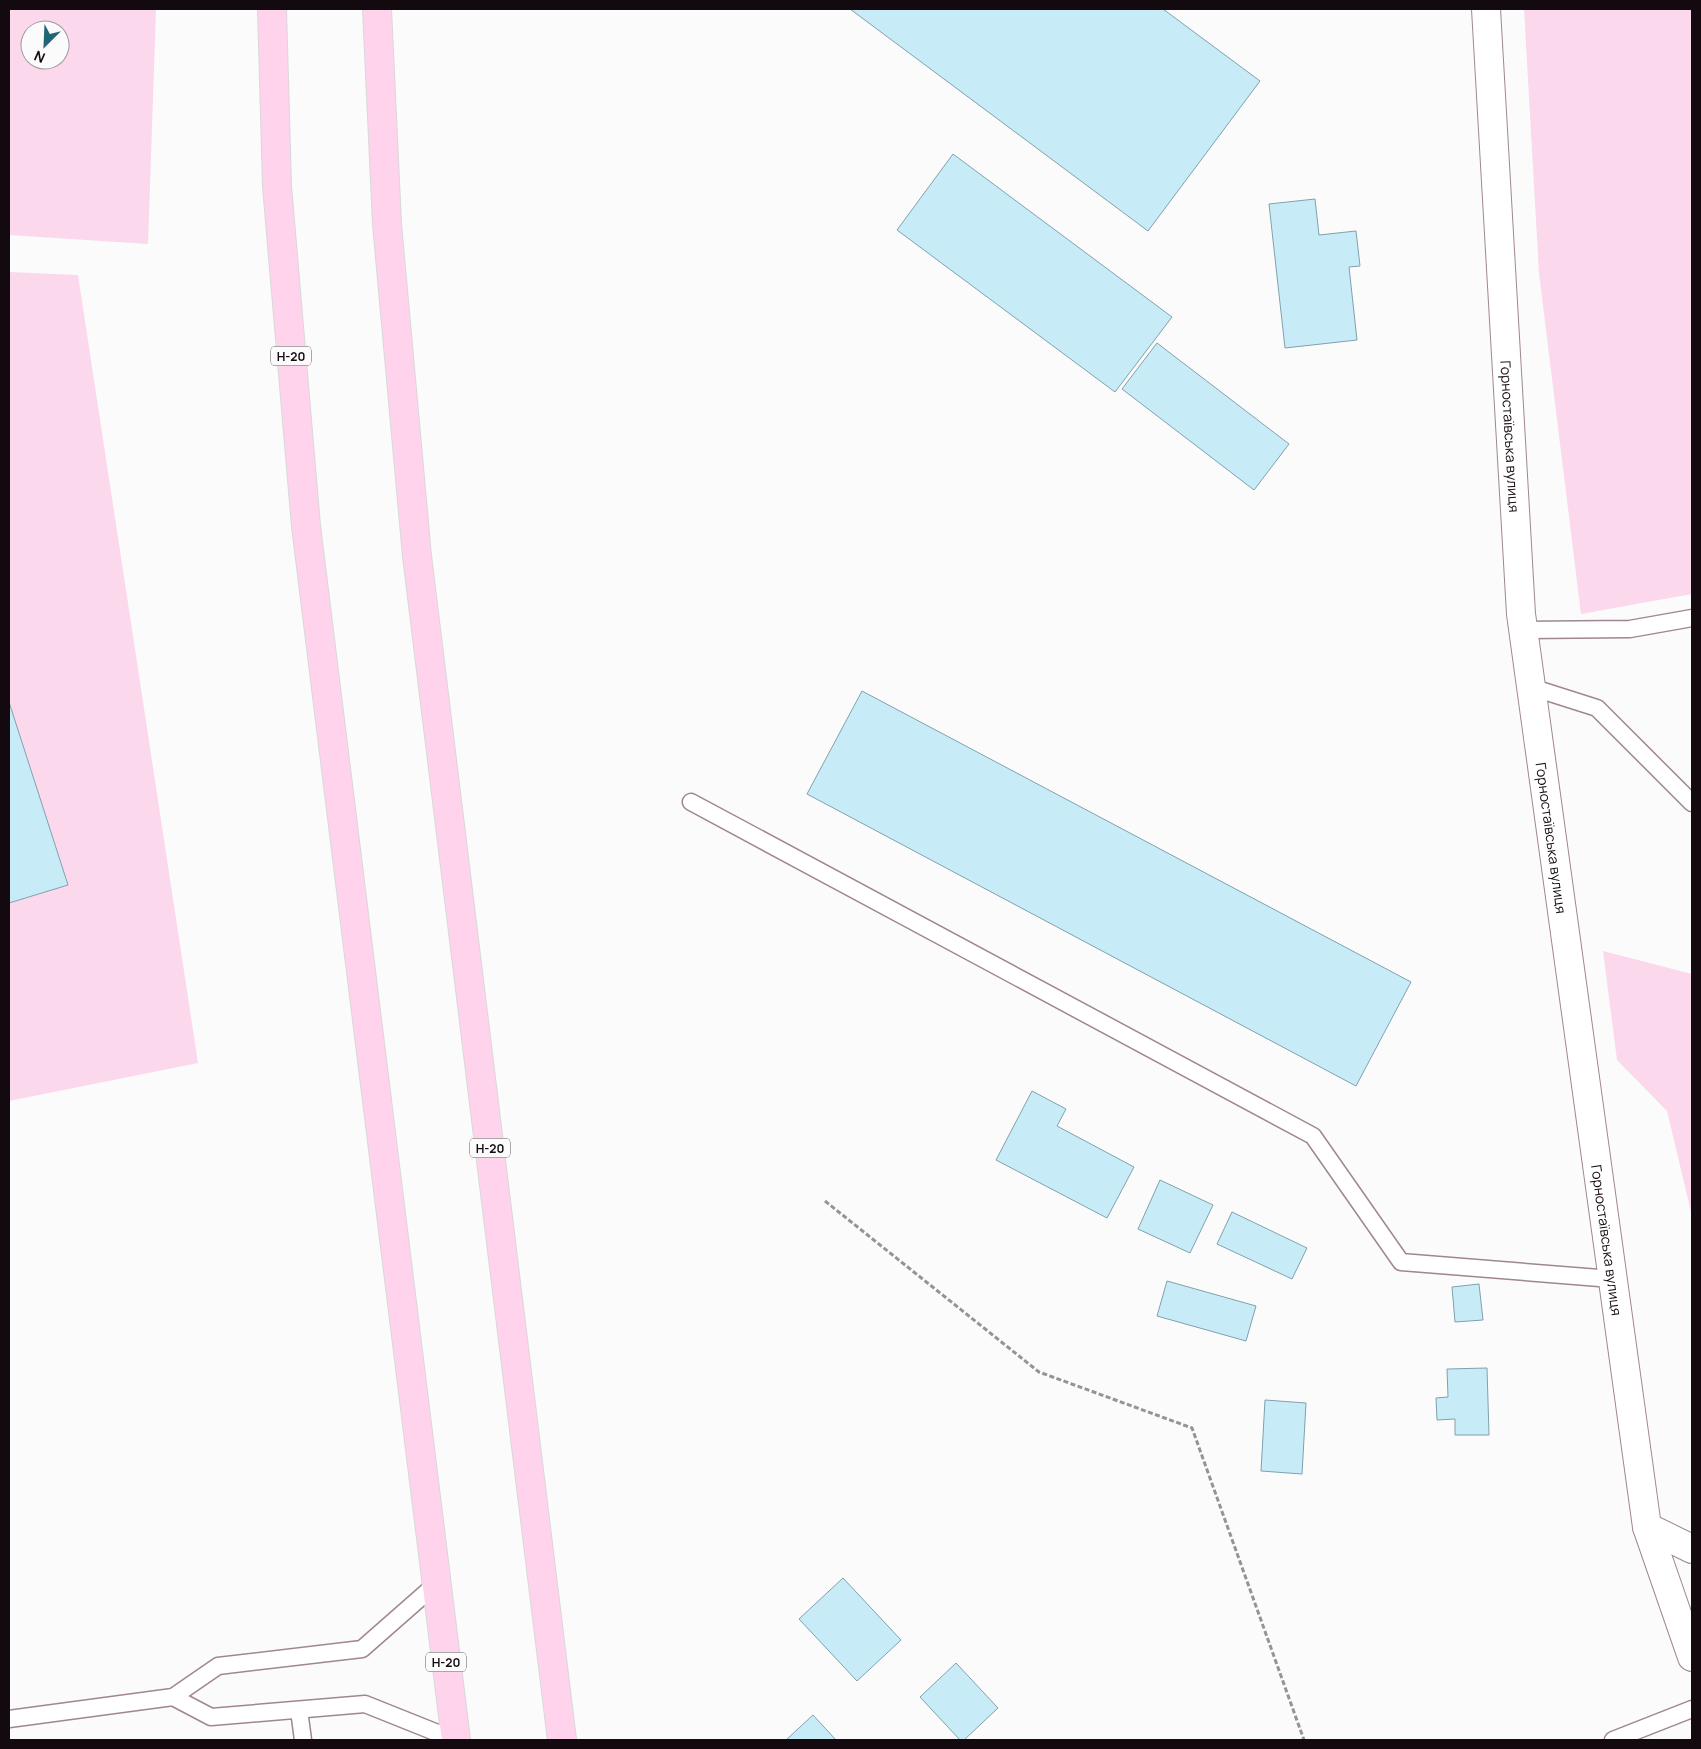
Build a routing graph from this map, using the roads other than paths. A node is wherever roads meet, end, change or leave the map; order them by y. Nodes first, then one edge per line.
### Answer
1 (272, 9) edge
2 (377, 9) edge
3 (1486, 9) edge
4 (1692, 618) edge
5 (1524, 630) junction
6 (1531, 687) junction
7 (691, 802) dead end
8 (1692, 803) edge
9 (1612, 1279) junction
10 (1647, 1527) junction
11 (1692, 1549) edge
12 (436, 1584) junction
13 (1692, 1657) edge
14 (173, 1697) junction
15 (1692, 1709) edge
16 (299, 1710) junction
17 (9, 1719) edge
18 (302, 1740) edge
19 (455, 1740) edge
20 (562, 1740) edge
21 (1613, 1740) edge

1 - 12 main road, Н-20
2 - 20 main road, Н-20
3 - 5 main road, Горностаївська вулиця
4 - 5 lane
5 - 6 main road, Горностаївська вулиця
6 - 8 lane
6 - 9 main road, Горностаївська вулиця
7 - 9 lane
9 - 10 main road, Горностаївська вулиця
10 - 11 main road
10 - 13 main road, Горностаївська вулиця
12 - 14 lane
12 - 19 main road, Н-20
14 - 16 lane
14 - 17 lane
15 - 21 lane
16 - 18 lane
16 - 19 lane

